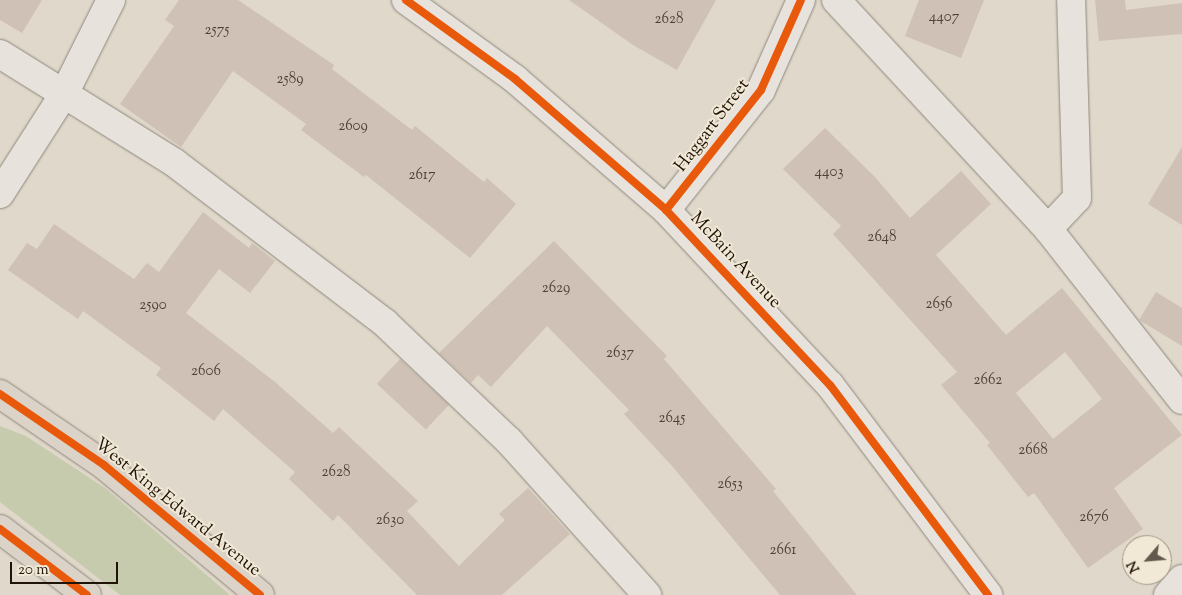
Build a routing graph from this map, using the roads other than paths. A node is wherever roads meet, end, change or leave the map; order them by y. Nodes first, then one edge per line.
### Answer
1 (111, 0) edge
2 (406, 0) edge
3 (802, 0) edge
4 (836, 0) edge
5 (1071, 0) edge
6 (0, 54) edge
7 (64, 94) junction
8 (0, 194) edge
9 (666, 210) junction
10 (1048, 229) junction
11 (0, 394) edge
12 (1182, 400) edge
13 (0, 529) edge
14 (1182, 579) edge
15 (87, 595) edge
16 (260, 595) edge
17 (647, 595) edge
18 (988, 595) edge
19 (1168, 595) edge

1 - 7 street
2 - 9 street, McBain Avenue
3 - 9 street, Haggart Street
4 - 10 street
5 - 10 street
6 - 7 street
7 - 8 street
7 - 17 street
9 - 18 street, McBain Avenue
10 - 12 street
11 - 16 main road, West King Edward Avenue
13 - 15 main road
14 - 19 street

